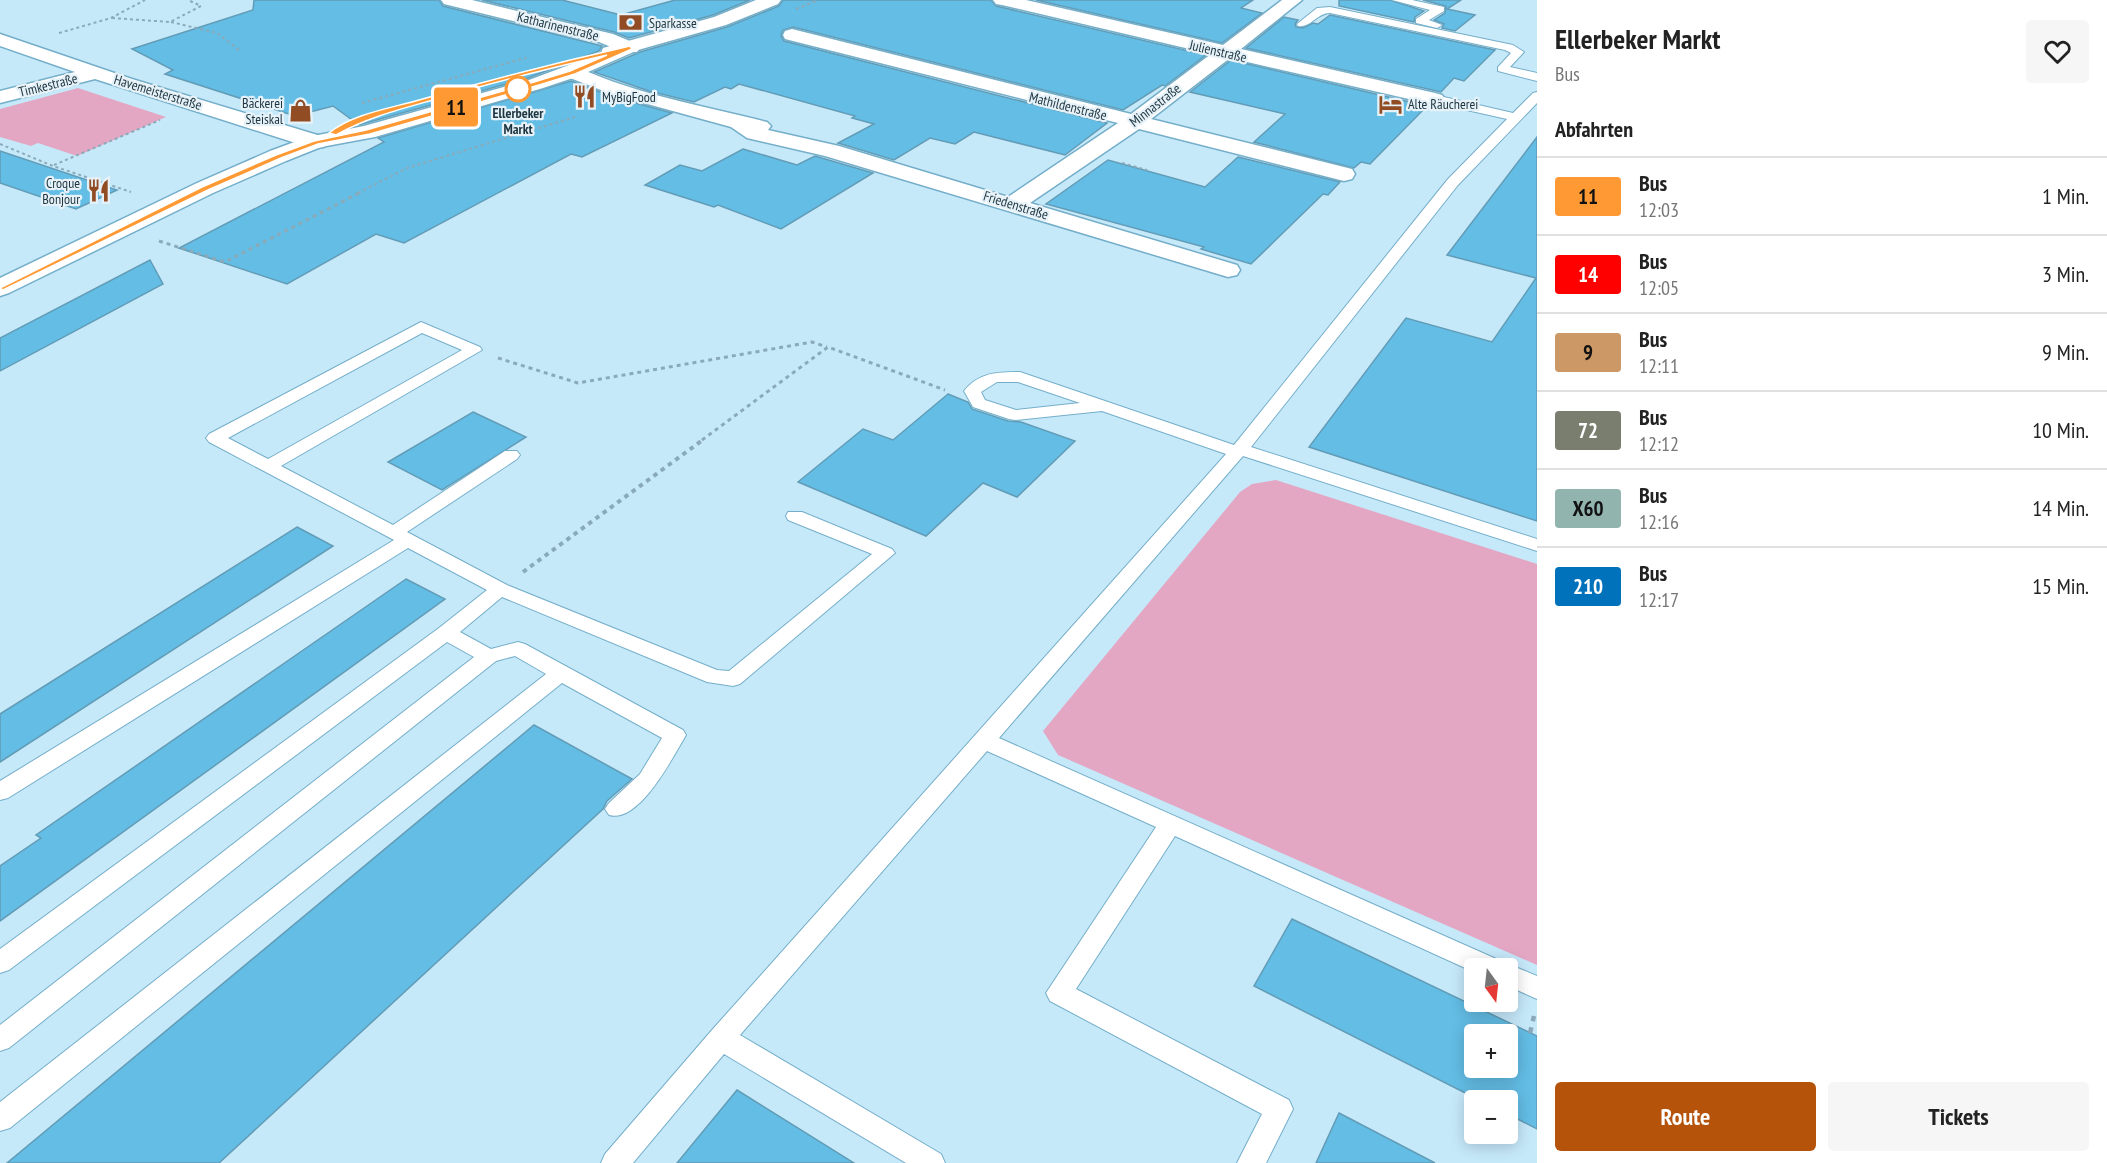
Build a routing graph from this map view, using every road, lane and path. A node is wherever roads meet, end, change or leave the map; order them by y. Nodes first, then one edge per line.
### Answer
1 (145, 0) edge
2 (188, 0) edge
3 (450, 0) edge
4 (772, 0) edge
5 (1002, 0) edge
6 (1293, 0) edge
7 (1397, 0) edge
8 (111, 18) junction
9 (170, 22) junction
10 (1302, 24) dead end
11 (1447, 27) dead end
12 (792, 35) dead end
13 (9, 43) edge
14 (630, 48) junction
15 (239, 50) dead end
16 (1223, 52) junction
17 (572, 72) junction
18 (96, 73) junction
19 (1537, 77) edge
20 (0, 97) edge
21 (1537, 97) edge
22 (1435, 99) joint
23 (197, 105) junction
24 (575, 117) dead end
25 (1514, 117) junction
26 (1133, 123) junction
27 (316, 142) junction
28 (0, 144) edge
29 (53, 166) junction
30 (1344, 174) dead end
31 (134, 194) dead end
32 (1013, 204) junction
33 (158, 241) dead end
34 (1228, 270) dead end
35 (0, 288) edge
36 (828, 347) junction
37 (474, 350) junction
38 (972, 391) junction
39 (1101, 406) junction
40 (1239, 451) junction
41 (511, 455) dead end
42 (267, 466) junction
43 (795, 516) dead end
44 (401, 536) junction
45 (1537, 545) edge
46 (500, 589) junction
47 (446, 633) junction
48 (489, 656) junction
49 (561, 673) junction
50 (984, 740) junction
51 (0, 792) edge
52 (617, 808) dead end
53 (1171, 824) junction
54 (1469, 958) edge
55 (0, 963) edge
56 (1518, 979) edge
57 (1537, 988) edge
58 (721, 1038) junction
59 (0, 1040) edge
60 (0, 1119) edge
61 (615, 1163) edge
62 (931, 1163) edge
63 (1251, 1163) edge

1 - 8 path
2 - 9 path
3 - 14 street, Katharinenstraße
4 - 14 street
5 - 16 street, Julienstraße
6 - 16 street, Minnastraße
7 - 11 lane
8 - 9 path
8 - 13 path
9 - 15 path
10 - 19 lane
12 - 26 street, Mathildenstraße
13 - 18 street, Havemeisterstraße
14 - 17 street
14 - 27 street
16 - 22 street, Julienstraße
16 - 26 street, Minnastraße
17 - 27 street
17 - 32 street, Friedenstraße
18 - 20 street, Timkestraße
18 - 23 street, Havemeisterstraße
21 - 25 lane
22 - 25 lane
23 - 27 street, Havemeisterstraße
23 - 29 path
24 - 33 path
25 - 40 lane
26 - 30 street, Mathildenstraße
26 - 32 street, Minnastraße
27 - 35 street
28 - 29 path
29 - 31 path
32 - 34 street, Friedenstraße
36 - 37 path
36 - 38 path
36 - 46 path
37 - 42 lane
37 - 42 lane
38 - 39 lane
38 - 39 lane
39 - 40 lane
40 - 45 lane
40 - 50 lane
41 - 44 lane
42 - 44 lane
43 - 46 lane
44 - 46 lane
44 - 51 lane
46 - 47 lane
47 - 48 lane
47 - 55 lane
48 - 49 lane
48 - 59 lane
49 - 52 lane
49 - 60 lane
50 - 53 lane
50 - 58 lane
53 - 54 lane
53 - 63 lane
56 - 57 lane
58 - 61 lane
58 - 62 lane

